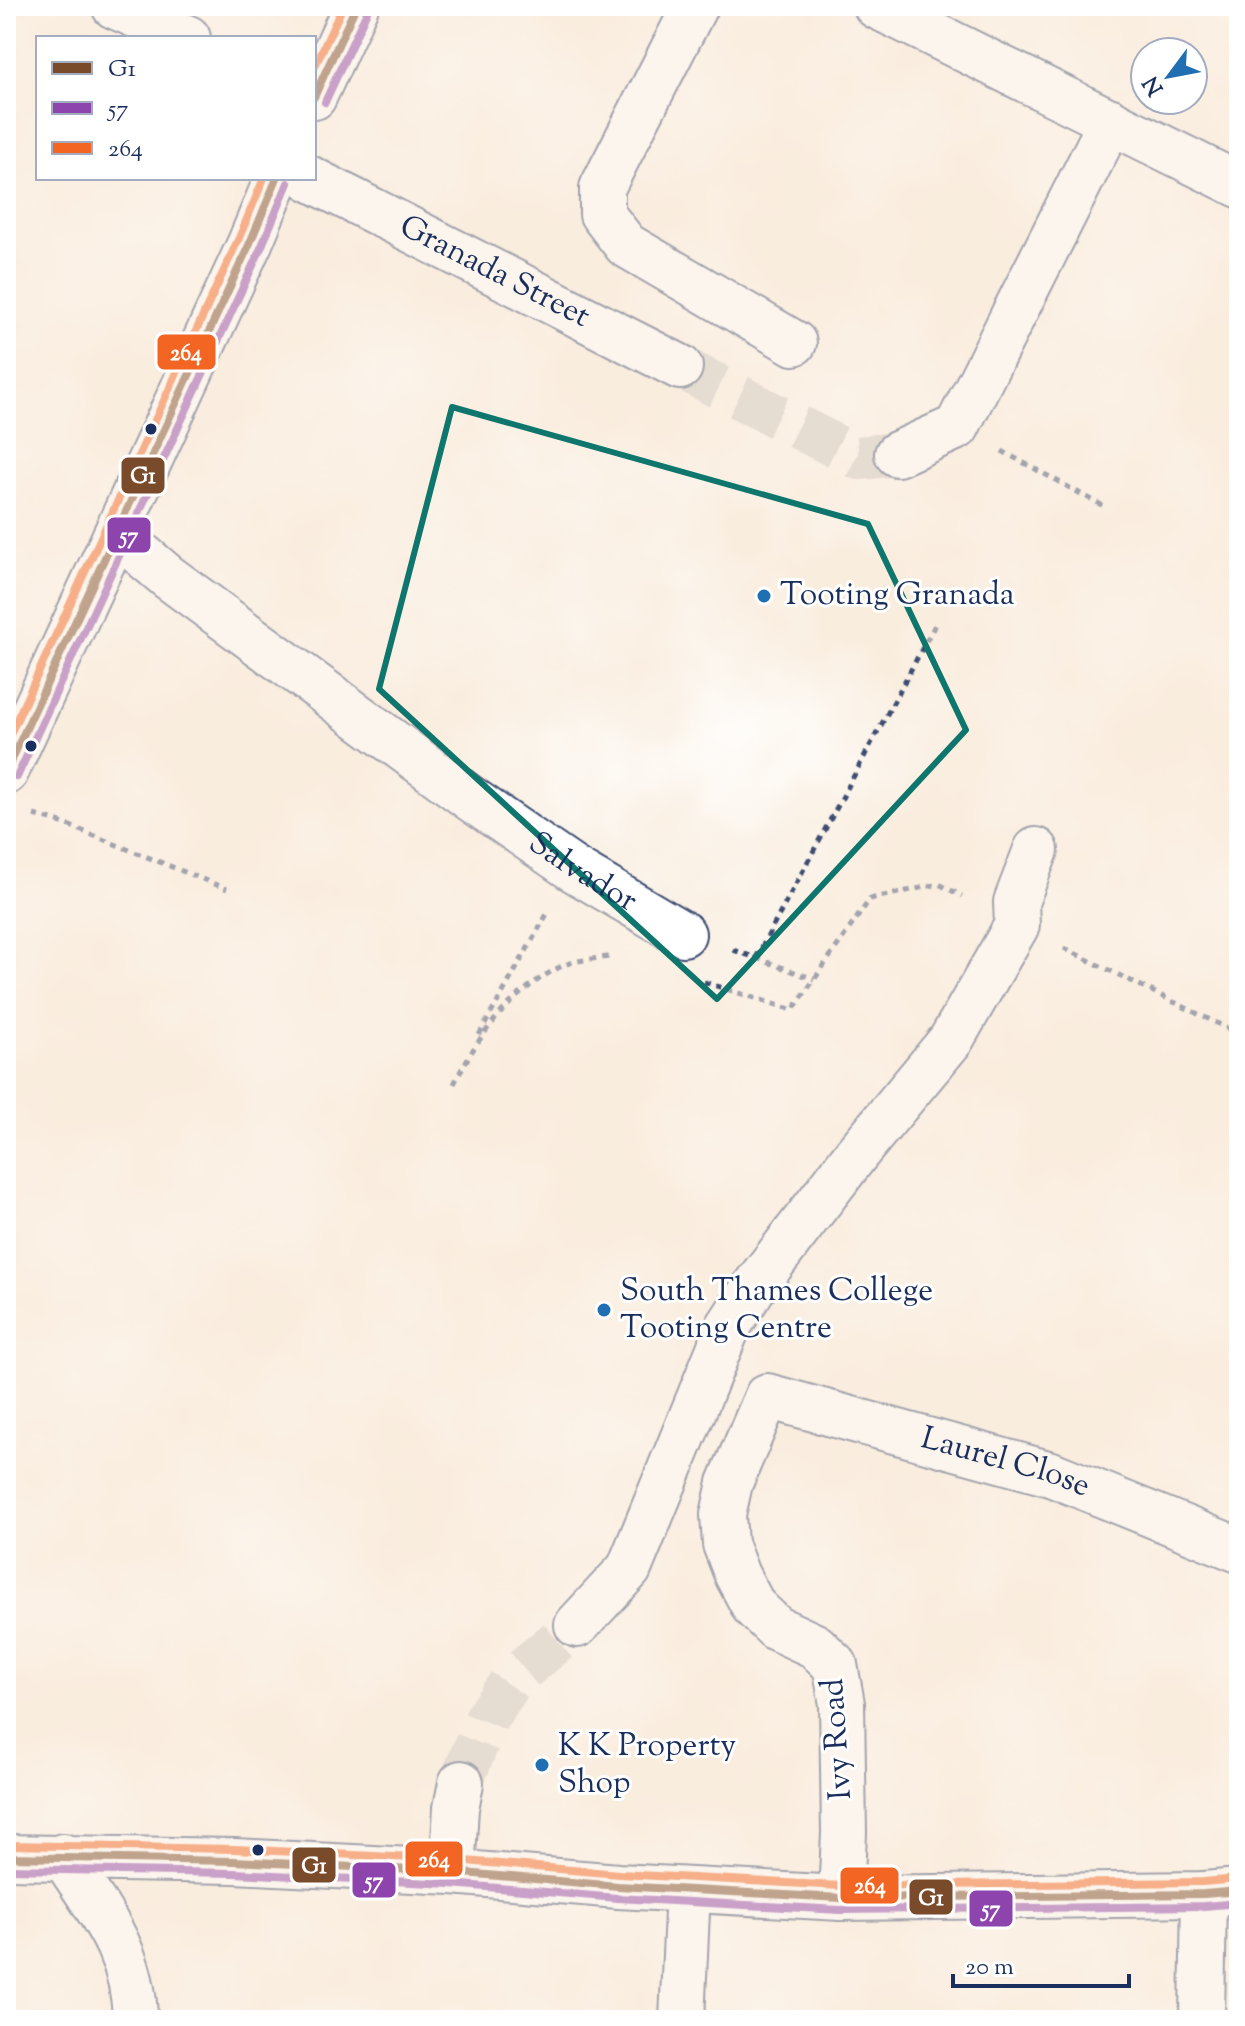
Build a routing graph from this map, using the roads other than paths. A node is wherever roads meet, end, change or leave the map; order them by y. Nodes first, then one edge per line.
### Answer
1 (114, 6) edge
2 (356, 6) edge
3 (695, 6) edge
4 (876, 6) edge
5 (183, 36) edge
6 (316, 91) edge
7 (1111, 121) junction
8 (276, 180) edge
9 (313, 180) edge
10 (1239, 185) edge
11 (794, 343) dead end
12 (680, 367) tunnel mouth
13 (897, 454) tunnel mouth
14 (117, 534) junction
15 (13, 791) edge
16 (1036, 850) dead end
17 (683, 934) road end
18 (767, 1396) joint
19 (1239, 1550) edge
20 (577, 1625) tunnel mouth
21 (461, 1783) tunnel mouth
22 (63, 1856) junction
23 (6, 1857) edge
24 (452, 1872) junction
25 (688, 1890) junction
26 (1221, 1892) edge
27 (841, 1898) junction
28 (135, 2020) edge
29 (682, 2020) edge
30 (1202, 2020) edge

1 - 5 main road
2 - 6 main road
3 - 11 main road
4 - 7 main road
7 - 10 main road
7 - 13 main road
8 - 14 main road
9 - 12 main road, Granada Street
14 - 15 main road
14 - 17 main road, Salvador
16 - 20 main road
18 - 19 main road, Laurel Close
18 - 27 main road, Ivy Road
21 - 24 main road
22 - 23 main road
22 - 24 main road
22 - 28 main road
24 - 25 main road
25 - 27 main road
25 - 29 main road
26 - 27 main road
26 - 30 main road

